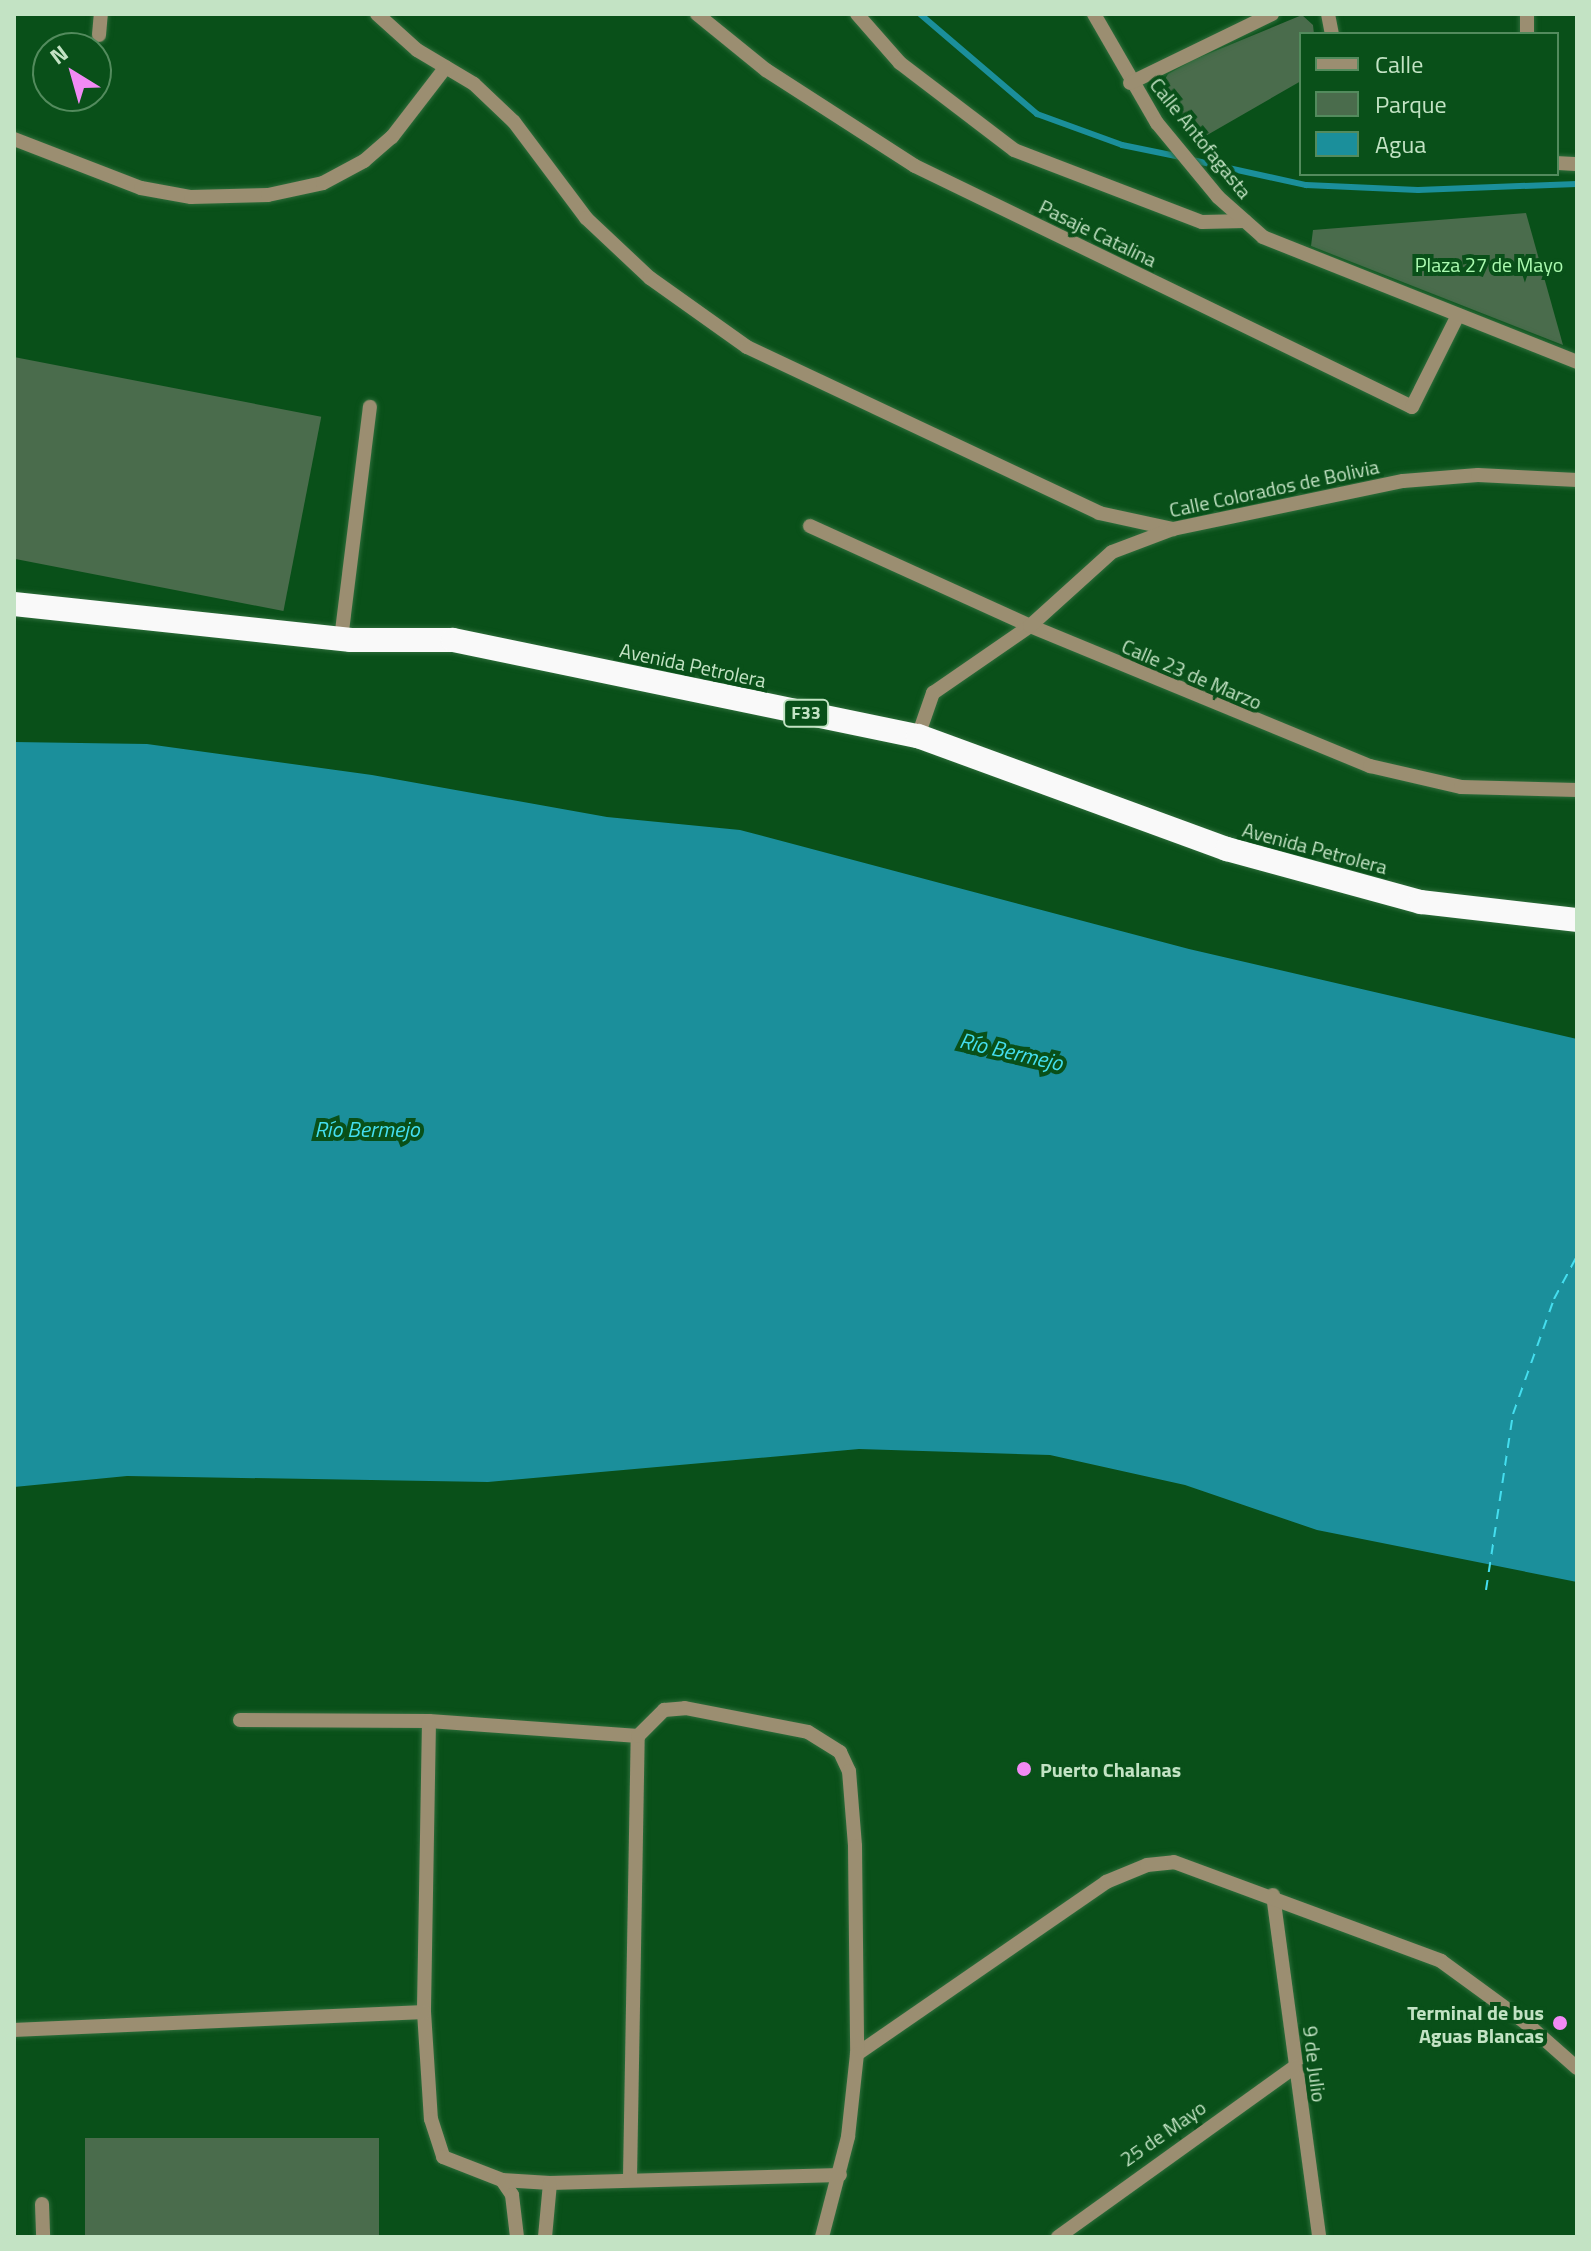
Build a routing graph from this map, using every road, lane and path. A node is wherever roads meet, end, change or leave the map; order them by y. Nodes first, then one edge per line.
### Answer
1 (377, 14) edge
2 (697, 14) edge
3 (857, 14) edge
4 (1094, 14) edge
5 (1272, 14) edge
6 (446, 67) junction
7 (1130, 83) junction
8 (14, 139) edge
9 (1245, 221) junction
10 (1458, 315) junction
11 (1577, 362) edge
12 (370, 407) dead end
13 (1577, 480) edge
14 (810, 526) dead end
15 (1173, 529) junction
16 (14, 604) edge
17 (1030, 626) junction
18 (341, 639) junction
19 (918, 736) junction
20 (1577, 790) edge
21 (1577, 920) edge
22 (240, 1720) dead end
23 (429, 1721) junction
24 (638, 1736) junction
25 (1273, 1895) junction
26 (424, 2012) junction
27 (14, 2030) edge
28 (857, 2054) junction
29 (1295, 2067) junction
30 (1577, 2068) edge
31 (840, 2175) junction
32 (630, 2178) junction
33 (502, 2180) junction
34 (550, 2183) junction
35 (42, 2204) dead end
36 (43, 2237) edge
37 (517, 2237) edge
38 (545, 2237) edge
39 (822, 2237) edge
40 (1058, 2237) edge
41 (1319, 2237) edge

1 - 6 street
2 - 10 street, Pasaje Catalina
3 - 9 street
4 - 7 street, Calle Antofagasta
5 - 7 street
6 - 8 street
6 - 15 street
7 - 9 street, Calle Antofagasta
9 - 10 street, Calle Antofagasta
10 - 11 street, Calle Antofagasta
12 - 18 street
13 - 15 street, Calle Colorados de Bolivia
14 - 17 street, Calle 23 de Marzo
15 - 17 street, Calle Colorados de Bolivia
16 - 18 highway, Avenida Petrolera / F33
17 - 19 street, Calle Colorados de Bolivia
17 - 20 street, Calle 23 de Marzo
18 - 19 highway, Avenida Petrolera / F33
19 - 21 highway, Avenida Petrolera / F33
22 - 23 street
23 - 24 street
23 - 26 street
24 - 28 street
24 - 32 street
25 - 28 street
25 - 29 street, 9 de Julio
25 - 30 street
26 - 27 street
26 - 33 street
28 - 31 street
29 - 40 street, 25 de Mayo
29 - 41 street, 9 de Julio
31 - 32 street
31 - 39 street
32 - 34 street
33 - 34 street
33 - 37 street
34 - 38 street
35 - 36 street

